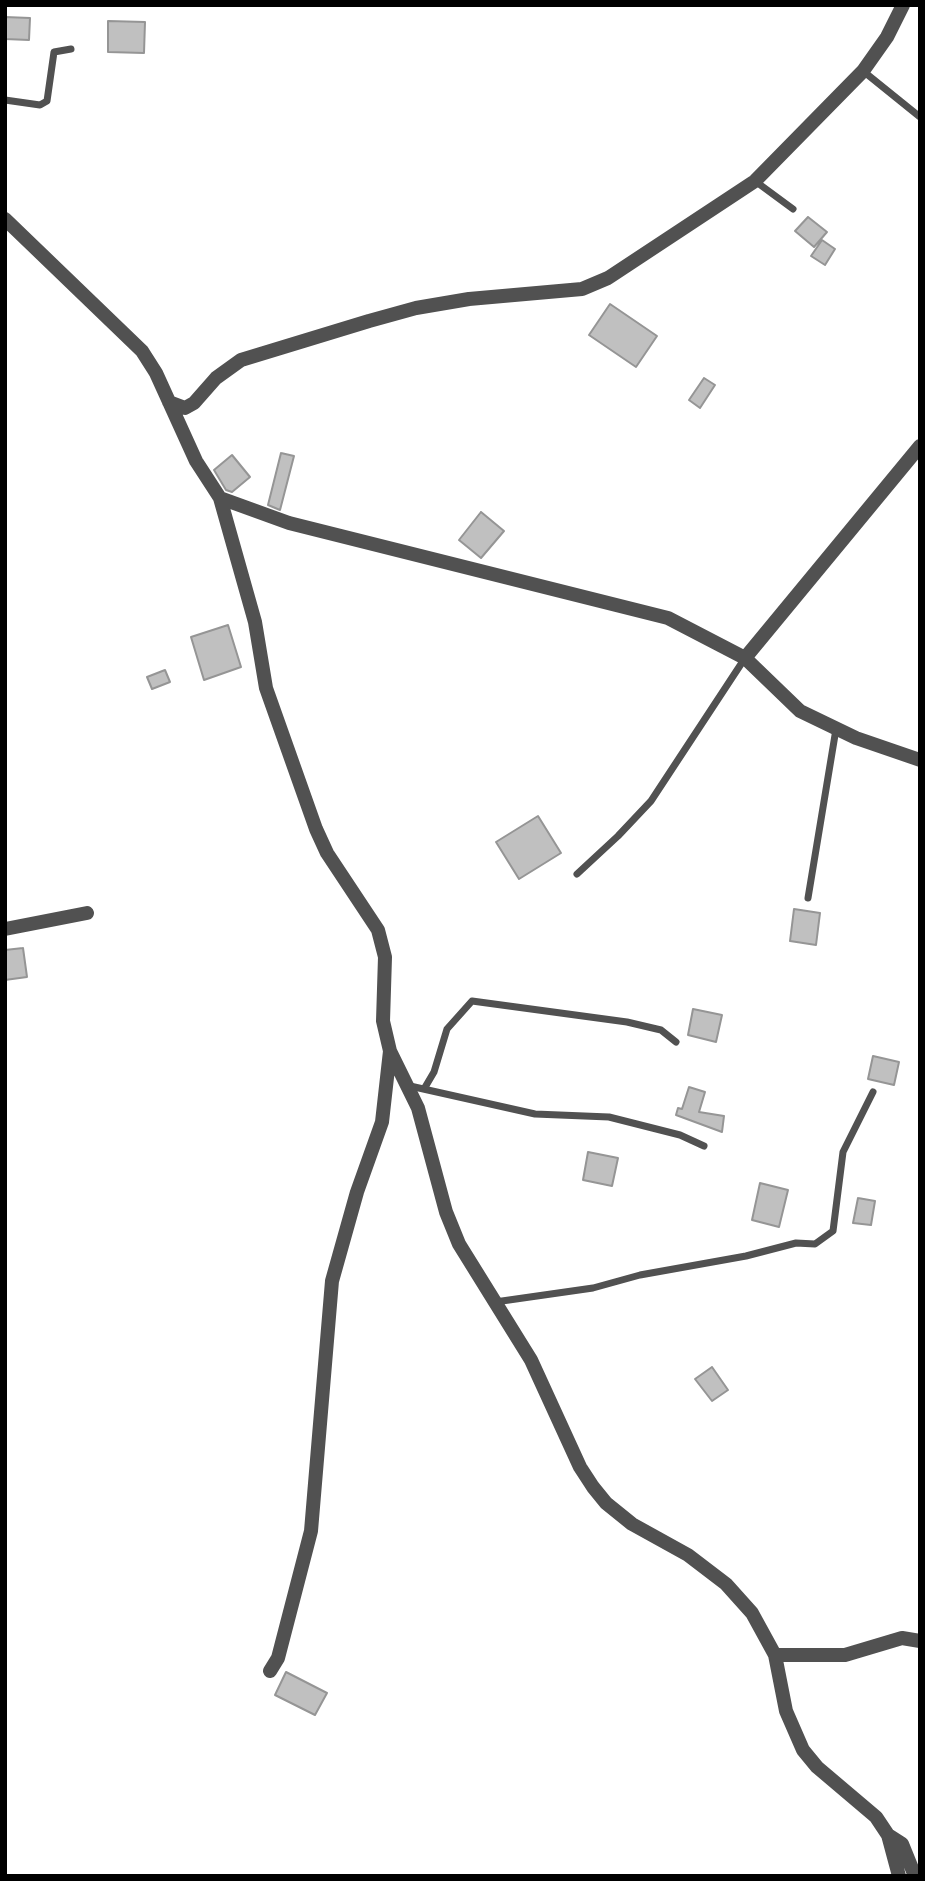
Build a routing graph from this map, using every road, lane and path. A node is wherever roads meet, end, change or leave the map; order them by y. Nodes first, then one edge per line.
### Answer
1 (903, 5) edge
2 (71, 49) dead end
3 (863, 71) junction
4 (5, 100) edge
5 (920, 117) edge
6 (755, 181) junction
7 (793, 209) dead end
8 (5, 219) edge
9 (169, 402) junction
10 (920, 446) edge
11 (220, 498) junction
12 (745, 658) junction
13 (836, 729) junction
14 (920, 760) edge
15 (577, 874) dead end
16 (808, 898) dead end
17 (87, 913) dead end
18 (5, 929) edge
19 (676, 1042) dead end
20 (390, 1051) junction
21 (417, 1088) junction
22 (873, 1092) dead end
23 (704, 1146) dead end
24 (494, 1302) junction
25 (920, 1641) edge
26 (775, 1655) junction
27 (270, 1671) dead end
28 (888, 1835) junction
29 (899, 1876) edge
30 (915, 1876) edge

1 - 3 street
2 - 4 lane
3 - 5 lane
3 - 6 street
6 - 7 lane
6 - 9 street
8 - 9 street
9 - 11 street
10 - 12 street
11 - 12 street
11 - 20 street
12 - 13 street
12 - 15 lane
13 - 14 street
13 - 16 lane
17 - 18 street
19 - 21 lane
20 - 21 street
20 - 27 street
21 - 23 lane
21 - 24 street
22 - 24 lane
24 - 26 street
25 - 26 street
26 - 28 street
28 - 29 street
28 - 30 street

